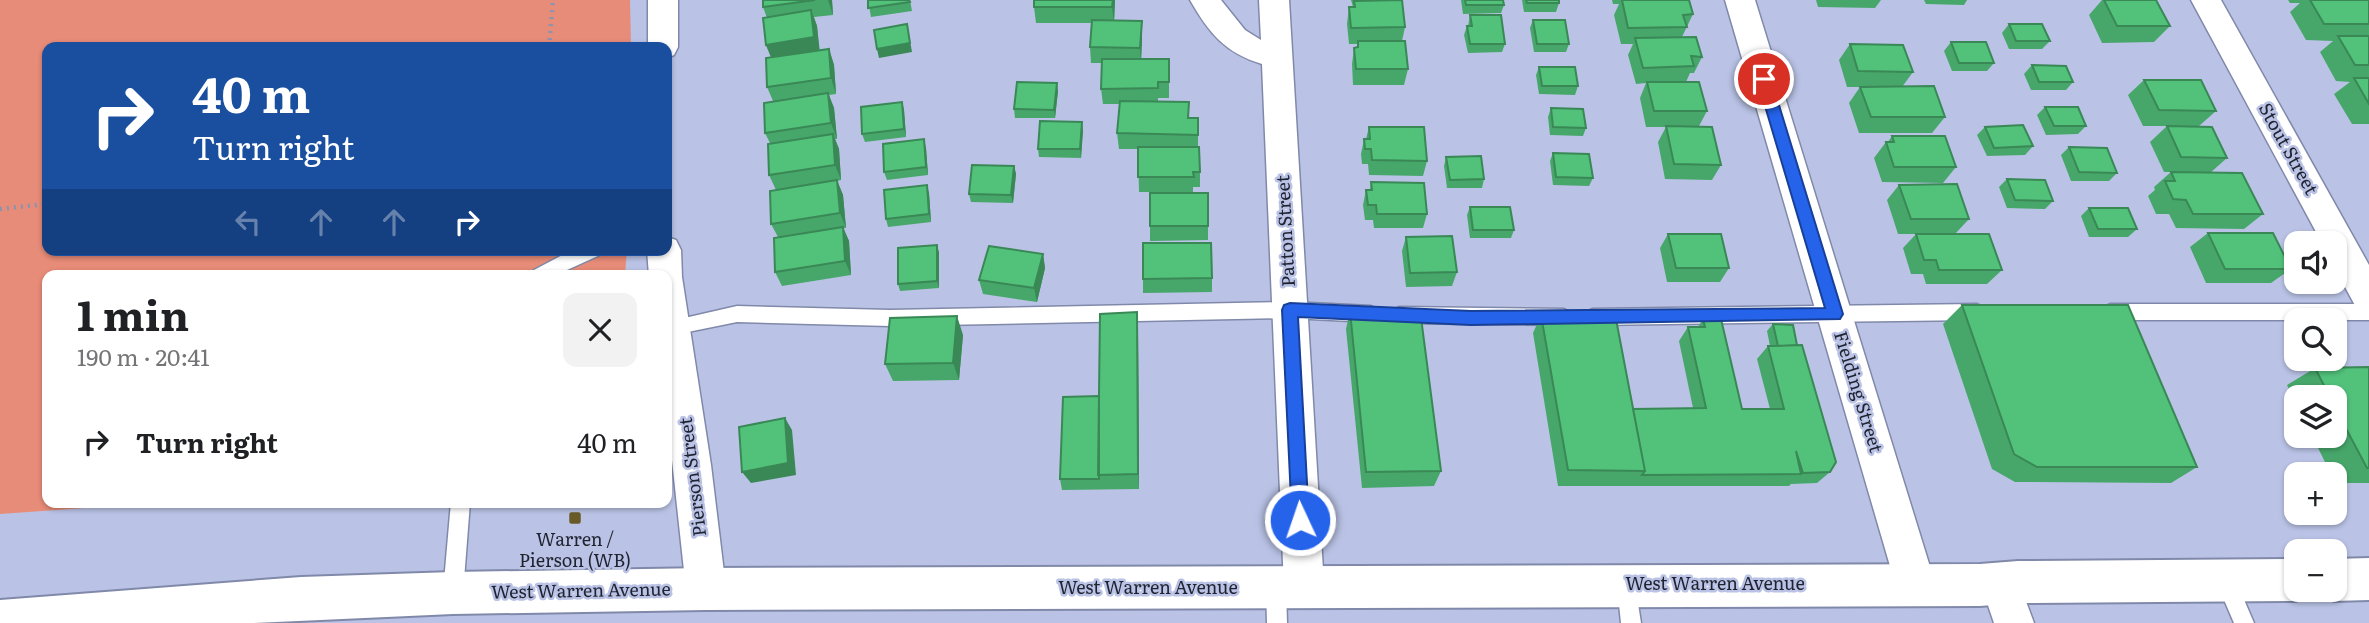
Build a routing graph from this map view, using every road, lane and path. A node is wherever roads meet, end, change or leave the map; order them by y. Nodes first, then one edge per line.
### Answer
1 (553, 0) edge
2 (663, 0) edge
3 (1205, 0) edge
4 (1274, 0) edge
5 (1740, 0) edge
6 (2206, 0) edge
7 (549, 42) edge
8 (663, 42) edge
9 (1278, 55) junction
10 (42, 205) edge
11 (0, 209) edge
12 (576, 256) edge
13 (549, 270) edge
14 (2369, 298) edge
15 (1290, 310) junction
16 (1990, 312) edge
17 (2086, 312) edge
18 (2369, 312) edge
19 (1835, 314) junction
20 (672, 319) edge
21 (673, 327) junction
22 (460, 508) edge
23 (2284, 580) edge
24 (2226, 581) junction
25 (2000, 582) junction
26 (1915, 583) junction
27 (706, 589) junction
28 (453, 593) junction
29 (1285, 599) edge
30 (1629, 604) edge
31 (0, 622) edge
32 (2014, 623) edge
33 (2244, 623) edge

1 - 7 path
2 - 8 street
3 - 9 street
4 - 9 street, Patton Street
5 - 19 street, Fielding Street
6 - 14 street, Stout Street
9 - 15 street, Patton Street
10 - 11 path
12 - 13 lane
15 - 19 lane
15 - 21 lane
15 - 29 street, Patton Street
16 - 19 lane
17 - 18 lane
19 - 26 street, Fielding Street
20 - 21 street, Pierson Street
21 - 27 street, Pierson Street
22 - 28 lane
23 - 24 main road, West Warren Avenue
24 - 25 main road, West Warren Avenue
24 - 33 lane
25 - 26 main road, West Warren Avenue
25 - 32 street
26 - 30 main road, West Warren Avenue
27 - 28 main road, West Warren Avenue
27 - 29 main road, West Warren Avenue
28 - 31 main road, West Warren Avenue
29 - 30 main road, West Warren Avenue

